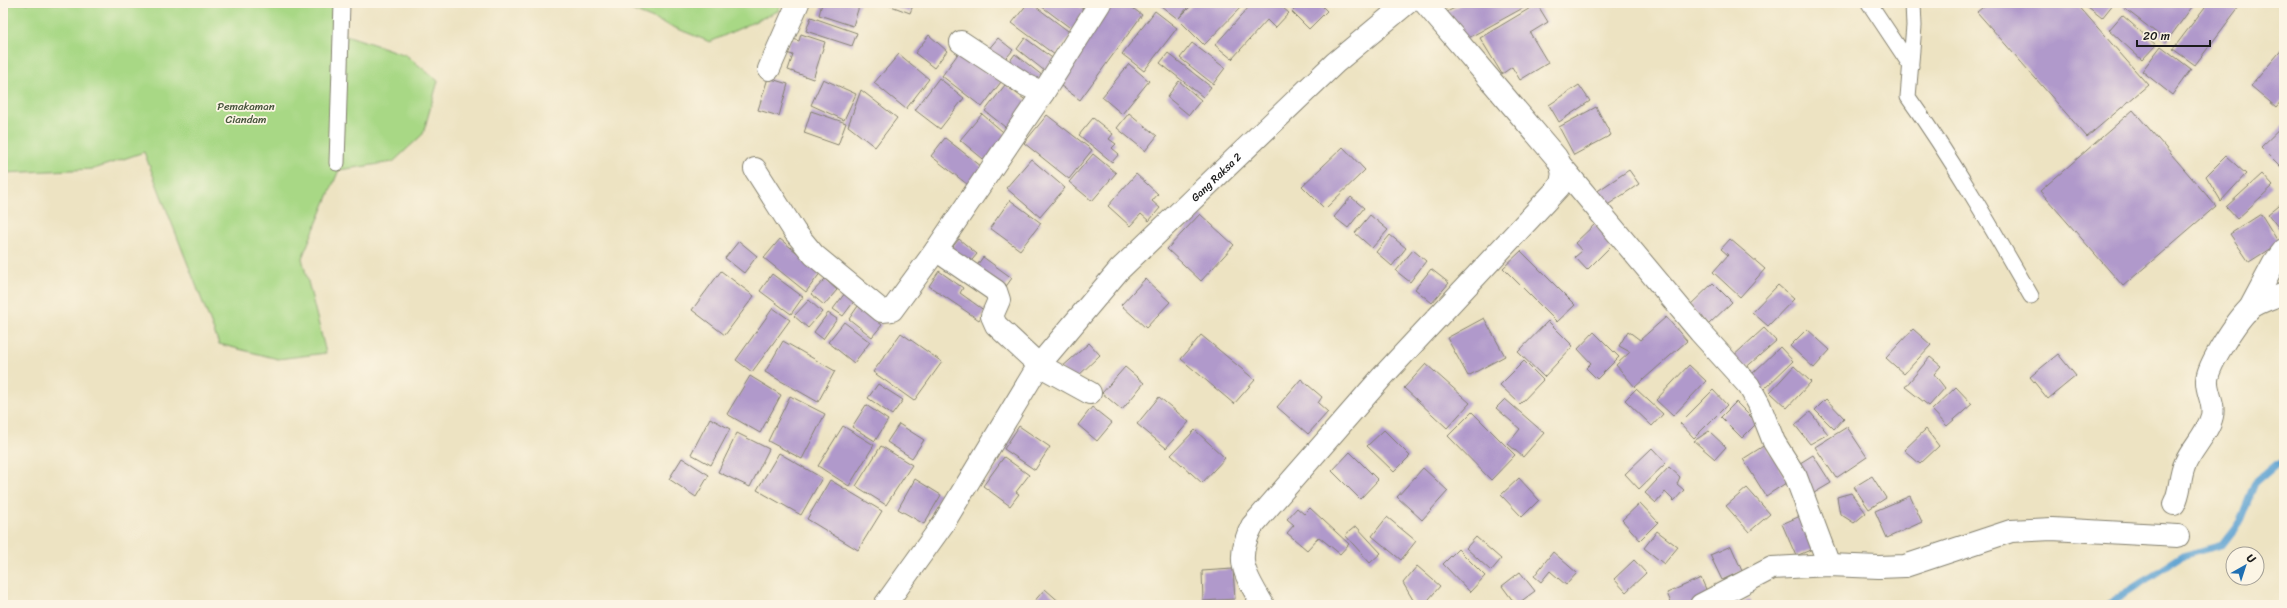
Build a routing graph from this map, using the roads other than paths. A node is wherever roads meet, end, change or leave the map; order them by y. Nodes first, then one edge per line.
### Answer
1 (342, 3) edge
2 (798, 3) edge
3 (1100, 3) edge
4 (1407, 3) edge
5 (1425, 3) edge
6 (1869, 3) edge
7 (1913, 3) edge
8 (961, 42) dead end
9 (1911, 66) junction
10 (769, 69) dead end
11 (1043, 93) junction
12 (337, 163) dead end
13 (1563, 168) junction
14 (755, 169) dead end
15 (936, 250) junction
16 (2284, 250) edge
17 (2284, 293) edge
18 (2030, 296) dead end
19 (2249, 310) junction
20 (1039, 365) junction
21 (1090, 393) dead end
22 (2174, 504) dead end
23 (2178, 536) dead end
24 (1829, 565) junction
25 (885, 605) edge
26 (1263, 605) edge
27 (1701, 605) edge

1 - 12 lane
2 - 10 street
3 - 11 street
4 - 20 street, Gang Raksa 2
5 - 13 street
6 - 9 lane
7 - 9 lane
8 - 11 street
9 - 18 lane
11 - 15 street
13 - 24 street
13 - 26 street
14 - 15 street
15 - 20 street
16 - 19 street
17 - 19 street
19 - 22 street
20 - 21 street
20 - 25 street, Gang Raksa 2
23 - 24 street
24 - 27 street

